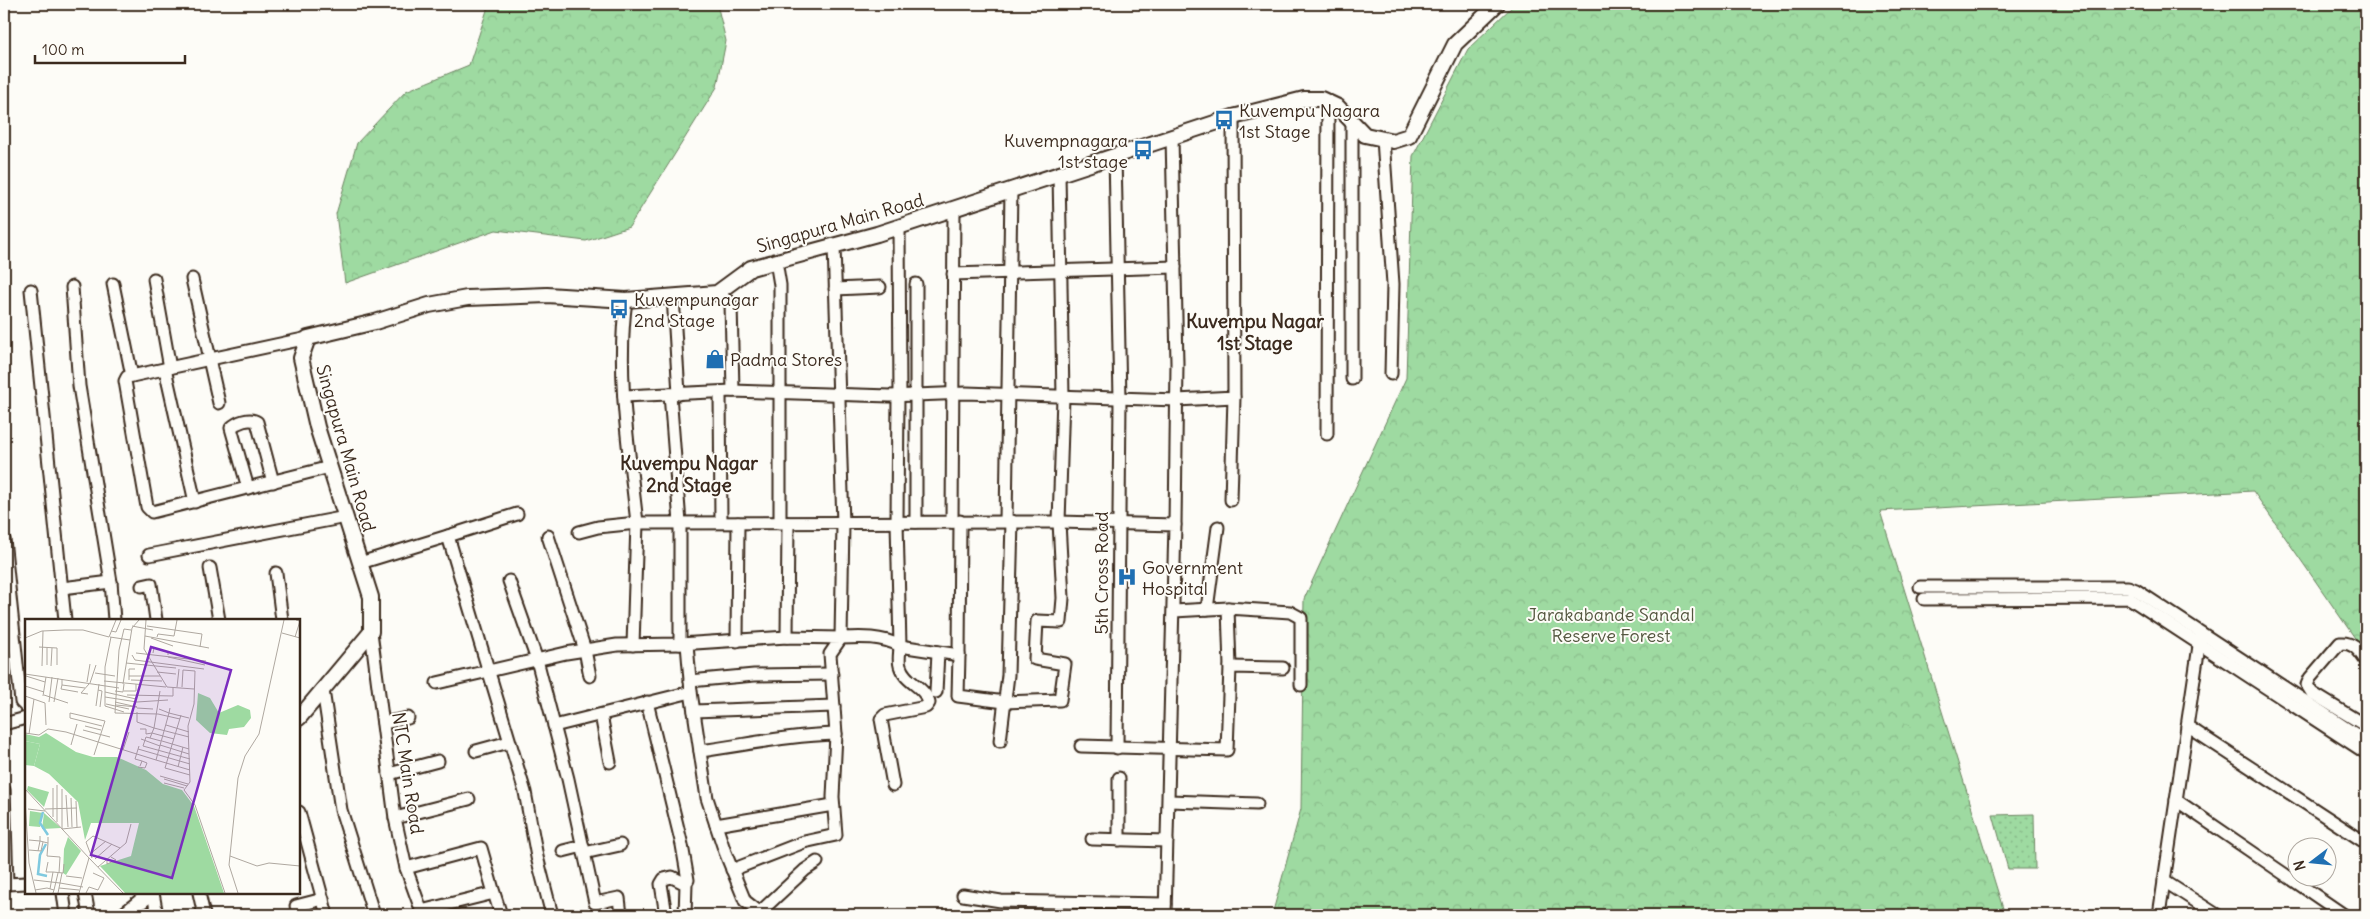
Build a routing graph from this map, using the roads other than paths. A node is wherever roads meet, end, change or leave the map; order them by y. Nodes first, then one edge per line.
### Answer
1 (1497, 4) edge
2 (1328, 102) junction
3 (1233, 117) junction
4 (1352, 122) junction
5 (1172, 137) junction
6 (1383, 139) junction
7 (1115, 155) junction
8 (1059, 173) junction
9 (1011, 189) junction
10 (954, 208) junction
11 (899, 226) junction
12 (834, 246) junction
13 (776, 261) junction
14 (1175, 267) junction
15 (1061, 270) junction
16 (1117, 270) junction
17 (1010, 271) junction
18 (953, 274) junction
19 (154, 279) dead end
20 (192, 279) dead end
21 (113, 284) dead end
22 (916, 284) dead end
23 (72, 287) dead end
24 (880, 287) dead end
25 (835, 289) junction
26 (31, 290) dead end
27 (717, 293) junction
28 (673, 296) junction
29 (626, 300) junction
30 (308, 338) junction
31 (210, 359) junction
32 (168, 368) junction
33 (1391, 374) dead end
34 (132, 376) junction
35 (1352, 379) dead end
36 (733, 391) junction
37 (720, 392) junction
38 (780, 392) junction
39 (675, 394) junction
40 (839, 394) junction
41 (952, 394) junction
42 (917, 395) junction
43 (1008, 395) junction
44 (624, 396) junction
45 (899, 396) junction
46 (1063, 397) junction
47 (1234, 397) junction
48 (1120, 399) junction
49 (1177, 400) junction
50 (219, 403) dead end
51 (1327, 434) dead end
52 (330, 467) junction
53 (273, 482) junction
54 (248, 488) junction
55 (1231, 500) dead end
56 (195, 502) junction
57 (517, 514) dead end
58 (346, 517) junction
59 (1009, 521) junction
60 (721, 522) junction
61 (897, 522) junction
62 (916, 522) junction
63 (956, 522) junction
64 (1059, 522) junction
65 (1119, 522) junction
66 (636, 523) junction
67 (680, 523) junction
68 (738, 523) junction
69 (784, 523) junction
70 (843, 524) junction
71 (1175, 525) junction
72 (1218, 527) dead end
73 (580, 532) dead end
74 (448, 536) junction
75 (548, 536) dead end
76 (4, 539) edge
77 (149, 555) dead end
78 (360, 563) junction
79 (210, 568) dead end
80 (276, 573) dead end
81 (509, 581) dead end
82 (111, 582) junction
83 (142, 586) dead end
84 (1920, 587) dead end
85 (62, 588) junction
86 (1924, 598) dead end
87 (1228, 608) junction
88 (1206, 609) junction
89 (1174, 611) junction
90 (65, 619) edge
91 (114, 619) edge
92 (156, 619) edge
93 (219, 619) edge
94 (282, 619) edge
95 (370, 632) junction
96 (787, 637) junction
97 (841, 638) junction
98 (2200, 638) junction
99 (736, 641) junction
100 (683, 644) junction
101 (633, 645) junction
102 (900, 646) junction
103 (585, 650) junction
104 (938, 652) junction
105 (960, 655) junction
106 (537, 660) junction
107 (2366, 661) edge
108 (1230, 666) junction
109 (1282, 668) dead end
110 (490, 670) junction
111 (832, 674) junction
112 (590, 676) dead end
113 (436, 683) dead end
114 (1301, 685) dead end
115 (690, 686) junction
116 (323, 690) junction
117 (936, 692) dead end
118 (647, 702) junction
119 (1005, 702) junction
120 (25, 706) edge
121 (834, 706) junction
122 (2330, 710) junction
123 (694, 711) junction
124 (601, 715) junction
125 (300, 717) edge
126 (25, 718) edge
127 (408, 718) dead end
128 (4, 724) edge
129 (383, 724) junction
130 (554, 726) junction
131 (2187, 726) junction
132 (2366, 726) edge
133 (836, 734) junction
134 (1000, 741) dead end
135 (2366, 741) edge
136 (509, 742) junction
137 (1081, 746) dead end
138 (1117, 748) junction
139 (1171, 748) junction
140 (476, 751) dead end
141 (700, 751) junction
142 (2366, 753) edge
143 (438, 761) dead end
144 (610, 762) dead end
145 (389, 774) junction
146 (1119, 778) dead end
147 (893, 785) dead end
148 (4, 790) edge
149 (469, 799) dead end
150 (2176, 800) junction
151 (1168, 801) junction
152 (1257, 804) dead end
153 (833, 805) junction
154 (300, 816) edge
155 (395, 818) junction
156 (716, 825) junction
157 (1092, 839) dead end
158 (1119, 840) junction
159 (1167, 842) junction
160 (2366, 843) edge
161 (620, 845) dead end
162 (584, 849) junction
163 (563, 851) dead end
164 (817, 862) dead end
165 (406, 868) junction
166 (732, 870) junction
167 (688, 880) dead end
168 (2164, 881) junction
169 (25, 883) edge
170 (494, 893) junction
171 (63, 894) edge
172 (85, 894) edge
173 (151, 894) edge
174 (152, 894) edge
175 (199, 894) edge
176 (963, 895) dead end
177 (323, 899) junction
178 (296, 906) dead end
179 (1165, 909) edge
180 (422, 913) edge
181 (761, 914) edge
182 (66, 915) edge
183 (89, 915) edge
184 (124, 915) edge
185 (157, 915) edge
186 (204, 915) edge
187 (327, 915) edge
188 (374, 915) edge
189 (501, 915) edge
190 (552, 915) edge
191 (622, 915) edge
192 (666, 915) edge
193 (685, 915) edge
194 (2159, 915) edge
195 (2217, 915) edge
196 (2344, 915) edge

1 - 6 street
2 - 3 street, Singapura Main Road
2 - 4 street
2 - 51 street
3 - 5 street, Singapura Main Road
3 - 47 street
4 - 6 street
4 - 35 street
5 - 7 street, Singapura Main Road
5 - 14 street
6 - 33 street
7 - 8 street, Singapura Main Road
7 - 16 street, 5th Cross Road
8 - 9 street, Singapura Main Road
8 - 15 street
9 - 10 street, Singapura Main Road
9 - 17 street
10 - 11 street, Singapura Main Road
10 - 18 street
11 - 12 street, Singapura Main Road
11 - 45 street
12 - 13 street, Singapura Main Road
12 - 25 street
13 - 27 street, Singapura Main Road
13 - 38 street
14 - 16 street
14 - 49 street
15 - 16 street
15 - 17 street
15 - 46 street
16 - 48 street, 5th Cross Road
17 - 18 street
17 - 43 street
18 - 41 street
19 - 32 street
20 - 31 street
21 - 34 street
22 - 42 street
23 - 82 street
24 - 25 street
25 - 40 street
26 - 85 street
27 - 28 street
27 - 36 street
28 - 29 street
28 - 39 street
29 - 30 street
29 - 44 street
30 - 31 street
30 - 52 street, Singapura Main Road
31 - 32 street
31 - 50 street
32 - 34 street
32 - 56 street
34 - 56 street
36 - 37 street
36 - 38 street
37 - 39 street
37 - 60 street
38 - 40 street
38 - 69 street
39 - 44 street
39 - 67 street
40 - 45 street
40 - 70 street
41 - 42 street
41 - 43 street
41 - 63 street
42 - 45 street
42 - 62 street
43 - 46 street
43 - 59 street
44 - 66 street
45 - 61 street
46 - 48 street
46 - 64 street
47 - 49 street
47 - 55 street
48 - 49 street
48 - 65 street, 5th Cross Road
49 - 71 street
52 - 53 street
52 - 58 street, Singapura Main Road
53 - 54 street
53 - 54 street
54 - 56 street
57 - 74 street
58 - 77 street
58 - 78 street, Singapura Main Road
59 - 63 street
59 - 64 street
59 - 119 street
60 - 67 street
60 - 68 street
61 - 62 street
61 - 70 street
61 - 102 street
62 - 63 street
63 - 105 street
64 - 65 street
64 - 119 street
65 - 71 street
65 - 138 street, 5th Cross Road
66 - 67 street
66 - 73 street
66 - 101 street
67 - 100 street
68 - 69 street
68 - 99 street
69 - 70 street
69 - 96 street
70 - 97 street
71 - 89 street
72 - 88 street
74 - 78 street
74 - 110 street
75 - 103 street
76 - 120 street
78 - 95 street, Singapura Main Road
79 - 93 street
80 - 94 street
81 - 106 street
82 - 85 street
82 - 91 street
83 - 92 street
84 - 98 street
85 - 90 street
86 - 98 street
87 - 88 street
87 - 108 street
87 - 114 street
88 - 89 street
89 - 139 street
95 - 116 street
95 - 129 street, NTC Main Road
96 - 97 street
96 - 99 street
97 - 102 street
97 - 111 street
98 - 122 street
98 - 131 street
98 - 142 street
99 - 100 street
100 - 101 street
100 - 115 street
101 - 103 street
102 - 104 street
102 - 147 street
103 - 106 street
103 - 112 street
104 - 105 street
104 - 117 street
105 - 119 street
106 - 110 street
106 - 130 street
107 - 122 street
108 - 109 street
108 - 139 street
110 - 113 street
110 - 136 street
111 - 115 street
111 - 121 street
115 - 118 street
115 - 123 street
116 - 125 street
116 - 188 street
118 - 124 street
118 - 167 street
119 - 134 street
121 - 123 street
121 - 133 street
122 - 132 street
122 - 135 street
123 - 141 street
124 - 130 street
124 - 144 street
126 - 128 street
127 - 129 street
129 - 145 street, NTC Main Road
130 - 162 street
131 - 150 street
131 - 160 street
133 - 141 street
133 - 153 street
136 - 140 street
136 - 190 street
137 - 138 street
138 - 139 street
139 - 151 street
141 - 156 street
143 - 145 street
145 - 155 street, NTC Main Road
146 - 158 street
148 - 169 street
149 - 155 street
150 - 168 street
150 - 196 street
151 - 152 street
151 - 159 street
153 - 156 street
153 - 166 street
154 - 177 street
155 - 165 street, NTC Main Road
156 - 166 street
157 - 158 street
158 - 159 street
159 - 179 street
161 - 162 street
162 - 163 street
162 - 191 street
164 - 181 street
165 - 170 street
165 - 180 street, NTC Main Road
166 - 181 street
168 - 194 street
168 - 195 street
170 - 180 street
170 - 189 street
171 - 182 street
172 - 183 street
173 - 184 street
174 - 185 street
175 - 186 street
176 - 179 street
177 - 178 street
177 - 187 street
192 - 193 street

